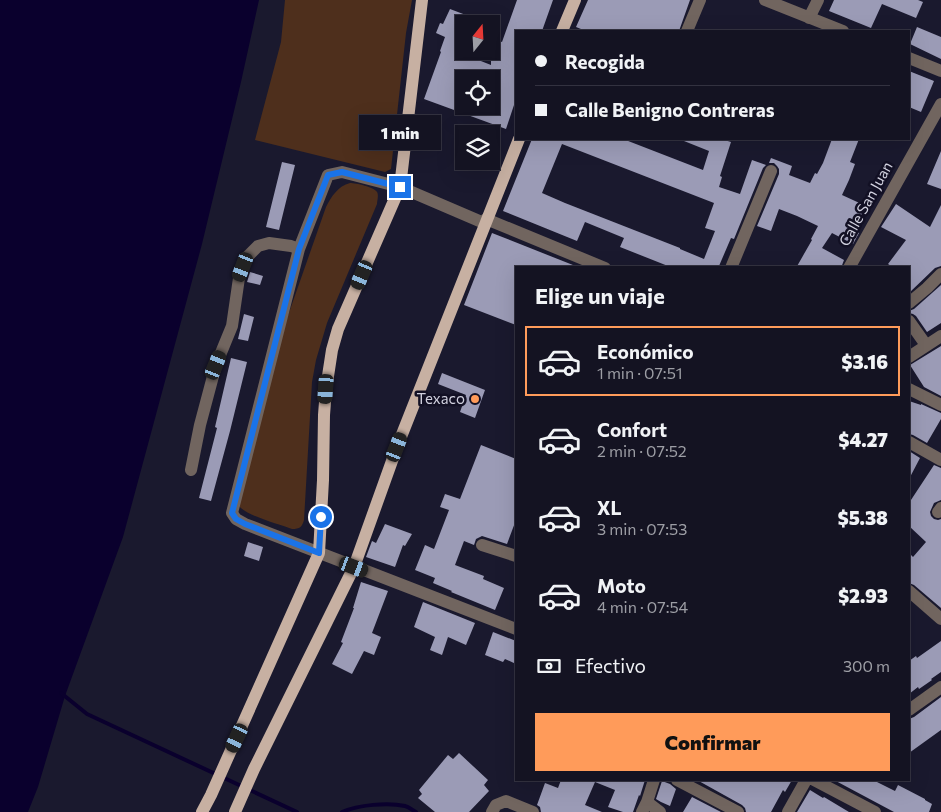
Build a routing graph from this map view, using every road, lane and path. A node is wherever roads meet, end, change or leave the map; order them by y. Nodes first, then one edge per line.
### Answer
1 (422, 0) edge
2 (575, 0) edge
3 (700, 0) edge
4 (765, 0) edge
5 (818, 0) edge
6 (809, 18) junction
7 (565, 30) edge
8 (687, 30) edge
9 (840, 30) edge
10 (910, 58) edge
11 (941, 71) edge
12 (941, 104) edge
13 (519, 140) edge
14 (770, 171) dead end
15 (400, 187) junction
16 (485, 221) junction
17 (299, 249) junction
18 (600, 266) edge
19 (732, 266) edge
20 (850, 266) edge
21 (941, 274) edge
22 (910, 302) edge
23 (910, 322) edge
24 (941, 336) edge
25 (926, 345) junction
26 (910, 356) edge
27 (910, 390) edge
28 (941, 405) edge
29 (910, 443) edge
30 (941, 460) edge
31 (191, 470) dead end
32 (482, 545) dead end
33 (319, 553) junction
34 (515, 556) edge
35 (354, 567) junction
36 (910, 592) edge
37 (941, 619) edge
38 (515, 629) edge
39 (941, 687) edge
40 (910, 709) edge
41 (654, 781) edge
42 (679, 781) edge
43 (805, 781) edge
44 (816, 781) edge
45 (645, 807) edge
46 (236, 809) edge
47 (202, 812) edge
48 (492, 812) edge
49 (533, 812) edge
50 (660, 812) edge
51 (738, 812) edge
52 (788, 812) edge
53 (875, 812) edge

1 - 15 main road
2 - 7 main road
3 - 8 street
4 - 6 street
5 - 6 street
6 - 9 street
10 - 11 street
12 - 20 street, Calle San Juan
13 - 16 main road
14 - 19 street
15 - 16 street
15 - 17 street
15 - 33 main road
16 - 18 street
16 - 35 main road
17 - 31 street
17 - 33 street
21 - 22 street
23 - 25 street
24 - 25 street
25 - 26 street
27 - 28 street
29 - 30 street
32 - 34 street
33 - 35 street
33 - 47 main road
35 - 38 street
35 - 46 main road
36 - 37 street
39 - 40 street
41 - 45 street
42 - 51 street
43 - 52 street
44 - 53 street
45 - 50 street
48 - 49 street

